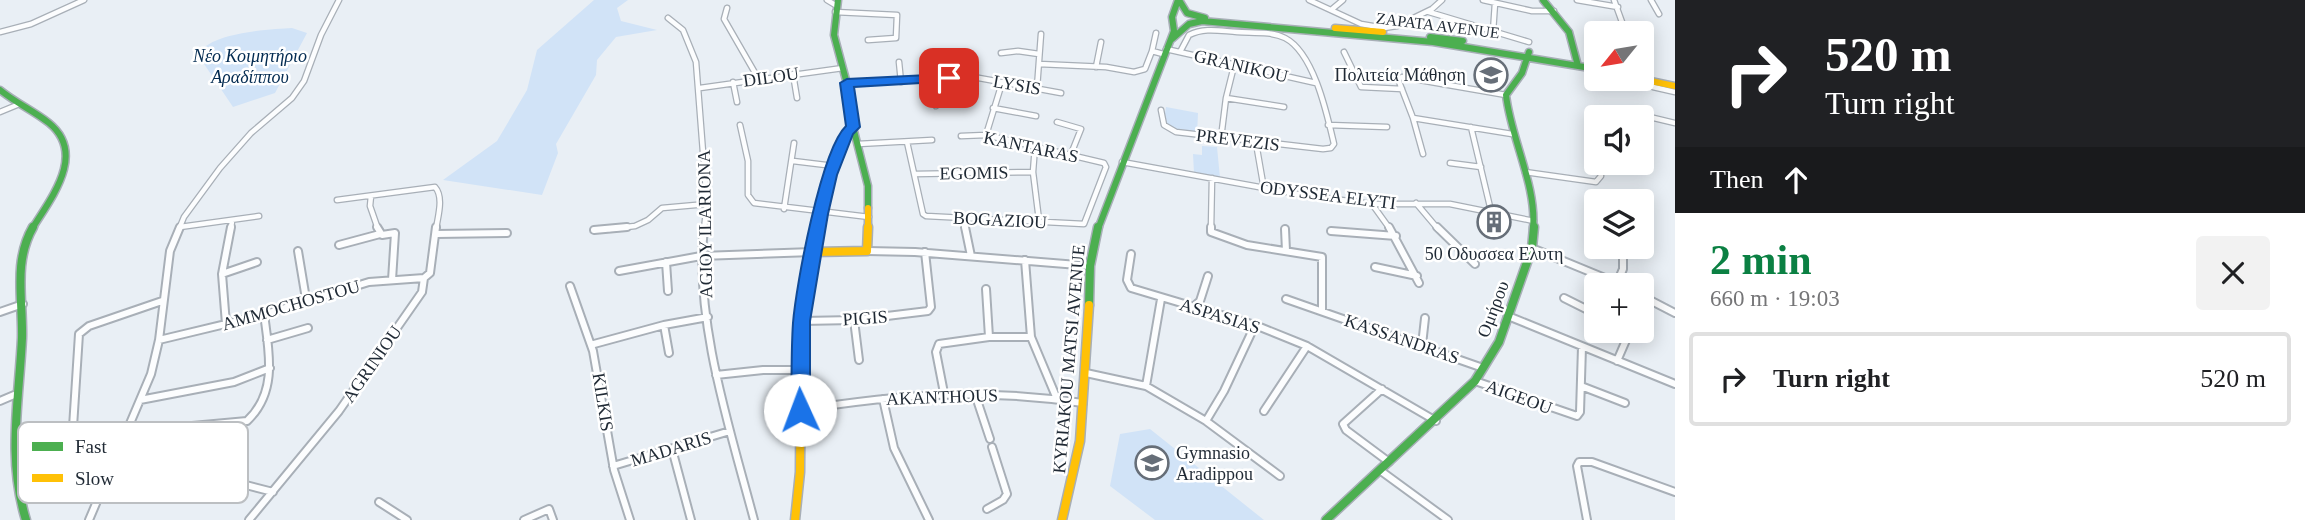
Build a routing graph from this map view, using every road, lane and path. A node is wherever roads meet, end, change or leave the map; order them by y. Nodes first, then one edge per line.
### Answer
1 (83, 0) edge
2 (339, 0) edge
3 (827, 0) edge
4 (1179, 0) edge
5 (1309, 0) edge
6 (1343, 0) edge
7 (1442, 0) edge
8 (1483, 0) edge
9 (1543, 0) edge
10 (1577, 0) edge
11 (1614, 0) edge
12 (1651, 0) edge
13 (1495, 3) junction
14 (836, 6) edge
15 (1618, 7) junction
16 (727, 8) dead end
17 (1331, 10) junction
18 (1429, 12) junction
19 (1554, 12) junction
20 (1659, 13) dead end
21 (1174, 17) junction
22 (668, 18) dead end
23 (1190, 19) junction
24 (1622, 21) edge
25 (0, 32) edge
26 (1493, 32) junction
27 (1156, 33) dead end
28 (1041, 34) dead end
29 (867, 40) dead end
30 (1101, 42) dead end
31 (1529, 42) dead end
32 (1166, 49) junction
33 (1152, 51) junction
34 (1180, 52) junction
35 (1344, 52) dead end
36 (1001, 54) dead end
37 (1039, 54) junction
38 (1529, 54) junction
39 (899, 62) dead end
40 (1578, 63) junction
41 (1039, 64) junction
42 (1584, 64) edge
43 (1234, 66) junction
44 (1096, 67) junction
45 (843, 68) junction
46 (793, 74) junction
47 (758, 78) junction
48 (931, 79) junction
49 (1654, 79) edge
50 (733, 82) junction
51 (901, 82) junction
52 (847, 83) junction
53 (1002, 83) junction
54 (1316, 83) junction
55 (1675, 83) edge
56 (1654, 87) edge
57 (700, 88) junction
58 (1037, 88) junction
59 (1402, 89) junction
60 (0, 90) edge
61 (1675, 92) edge
62 (1061, 93) dead end
63 (1506, 95) junction
64 (797, 98) dead end
65 (1226, 98) junction
66 (737, 102) dead end
67 (17, 104) junction
68 (936, 106) dead end
69 (1284, 107) dead end
70 (993, 108) junction
71 (1161, 110) dead end
72 (0, 112) edge
73 (1036, 116) dead end
74 (1413, 118) junction
75 (1654, 118) edge
76 (1057, 122) dead end
77 (1675, 123) edge
78 (740, 125) dead end
79 (1328, 125) junction
80 (853, 127) junction
81 (1387, 127) dead end
82 (1471, 128) junction
83 (1512, 134) junction
84 (986, 135) junction
85 (961, 136) dead end
86 (1221, 138) junction
87 (932, 140) dead end
88 (907, 142) junction
89 (794, 143) dead end
90 (1256, 143) junction
91 (859, 145) junction
92 (1035, 146) junction
93 (1071, 154) junction
94 (1423, 154) dead end
95 (793, 161) junction
96 (1122, 162) junction
97 (1450, 163) dead end
98 (834, 166) junction
99 (1481, 167) junction
100 (1033, 172) junction
101 (1524, 172) junction
102 (915, 174) junction
103 (1601, 175) edge
104 (1212, 178) junction
105 (435, 187) joint
106 (1099, 188) junction
107 (1264, 189) junction
108 (1110, 191) junction
109 (371, 196) junction
110 (337, 200) dead end
111 (1416, 203) junction
112 (707, 204) junction
113 (1372, 204) junction
114 (784, 209) junction
115 (1491, 211) junction
116 (820, 214) junction
117 (258, 216) dead end
118 (869, 217) junction
119 (963, 219) junction
120 (1039, 220) junction
121 (232, 221) junction
122 (1534, 221) junction
123 (180, 227) junction
124 (1285, 229) dead end
125 (594, 230) dead end
126 (1331, 231) dead end
127 (380, 233) junction
128 (507, 233) dead end
129 (436, 234) junction
130 (1396, 236) junction
131 (339, 245) dead end
132 (1532, 248) junction
133 (298, 251) dead end
134 (867, 251) junction
135 (1286, 251) junction
136 (813, 252) junction
137 (925, 252) junction
138 (1131, 254) dead end
139 (701, 256) junction
140 (971, 256) junction
141 (1025, 260) junction
142 (257, 262) dead end
143 (666, 262) junction
144 (1475, 264) dead end
145 (1090, 266) junction
146 (1375, 267) dead end
147 (620, 271) dead end
148 (1592, 273) edge
149 (222, 274) junction
150 (1208, 276) dead end
151 (424, 278) junction
152 (392, 280) junction
153 (570, 286) dead end
154 (986, 289) dead end
155 (668, 291) dead end
156 (306, 299) junction
157 (1161, 299) junction
158 (1286, 299) dead end
159 (1564, 299) dead end
160 (162, 301) junction
161 (1654, 302) edge
162 (23, 304) junction
163 (1193, 307) junction
164 (1584, 308) edge
165 (1322, 310) junction
166 (0, 312) edge
167 (1675, 313) edge
168 (264, 314) junction
169 (1508, 316) junction
170 (708, 317) junction
171 (1425, 318) dead end
172 (854, 320) junction
173 (802, 321) junction
174 (226, 324) junction
175 (664, 325) junction
176 (1255, 325) junction
177 (308, 328) dead end
178 (989, 337) junction
179 (1031, 337) junction
180 (159, 340) junction
181 (267, 340) junction
182 (1625, 343) edge
183 (594, 344) junction
184 (1422, 345) junction
185 (1307, 346) junction
186 (1582, 347) junction
187 (668, 353) dead end
188 (859, 360) dead end
189 (1617, 361) junction
190 (270, 368) junction
191 (1483, 368) junction
192 (799, 370) junction
193 (1086, 373) junction
194 (716, 375) junction
195 (1475, 381) junction
196 (1675, 384) edge
197 (1146, 386) junction
198 (1581, 386) junction
199 (1382, 389) junction
200 (944, 393) junction
201 (975, 394) junction
202 (14, 395) junction
203 (883, 398) junction
204 (1056, 399) junction
205 (140, 400) junction
206 (0, 401) edge
207 (1625, 403) dead end
208 (1084, 404) junction
209 (800, 410) junction
210 (1264, 411) dead end
211 (1206, 421) junction
212 (1436, 421) junction
213 (73, 422) edge
214 (130, 422) edge
215 (236, 422) edge
216 (730, 431) junction
217 (672, 449) junction
218 (1389, 462) junction
219 (613, 466) junction
220 (1381, 471) junction
221 (1280, 476) dead end
222 (248, 486) edge
223 (273, 492) junction
224 (1675, 492) edge
225 (379, 502) dead end
226 (96, 503) edge
227 (987, 509) dead end
228 (1334, 513) junction
229 (26, 520) edge
230 (89, 520) edge
231 (250, 520) edge
232 (407, 520) edge
233 (524, 520) edge
234 (553, 520) edge
235 (629, 520) edge
236 (691, 520) edge
237 (754, 520) edge
238 (795, 520) edge
239 (929, 520) edge
240 (1062, 520) edge
241 (1326, 520) edge
242 (1342, 520) edge
243 (1448, 520) edge
244 (1587, 520) edge

1 - 25 street
2 - 123 street
3 - 14 street
4 - 21 street, KYRIAKOU MATSI AVENUE
4 - 23 street, KYRIAKOU MATSI AVENUE
5 - 17 street
6 - 17 street
7 - 18 street
8 - 13 street
9 - 19 street
10 - 15 street
11 - 15 street
12 - 20 street
13 - 19 street
13 - 26 street
14 - 29 street
14 - 45 street
15 - 24 street
16 - 47 street
17 - 18 street
18 - 26 street
19 - 40 street
21 - 23 street
21 - 32 street, KYRIAKOU MATSI AVENUE
22 - 57 street, AGIOY ILARIONA
23 - 32 street, KYRIAKOU MATSI AVENUE
23 - 38 street, ZAPATA AVENUE
26 - 31 street
27 - 33 street
28 - 37 street
30 - 44 street
32 - 33 street, GRANIKOU
32 - 34 street, GRANIKOU
32 - 96 street, KYRIAKOU MATSI AVENUE
33 - 44 street
34 - 43 street, GRANIKOU
34 - 54 street
35 - 59 street
36 - 37 street
37 - 41 street
38 - 40 street, ZAPATA AVENUE
38 - 63 street
39 - 51 street
40 - 42 street, ZAPATA AVENUE
41 - 44 street
41 - 58 street
43 - 54 street, GRANIKOU
43 - 65 street
45 - 46 street, DILOU
45 - 52 street
46 - 47 street, DILOU
46 - 64 street
47 - 50 street, DILOU
48 - 51 street, LYSIS
48 - 53 street, LYSIS
48 - 68 street
49 - 55 street
50 - 57 street, DILOU
50 - 66 street
51 - 52 street, LYSIS
52 - 80 street
53 - 58 street, LYSIS
53 - 70 street
54 - 79 street
56 - 61 street
57 - 112 street, AGIOY ILARIONA
58 - 62 street, LYSIS
59 - 63 street
59 - 74 street
60 - 67 street
63 - 83 street, Ομήρου
65 - 69 street
65 - 86 street
67 - 72 street
67 - 162 street
70 - 73 street
70 - 84 street
71 - 86 street, PREVEZIS
74 - 82 street
74 - 94 street
75 - 77 street
76 - 93 street
78 - 114 street
79 - 81 street
79 - 90 street, PREVEZIS
80 - 91 street
80 - 98 street
82 - 83 street
82 - 99 street
83 - 101 street, Ομήρου
84 - 85 street, KANTARAS
84 - 92 street, KANTARAS
86 - 90 street, PREVEZIS
87 - 88 street
88 - 91 street
88 - 102 street
89 - 95 street
90 - 107 street
91 - 118 street
92 - 93 street, KANTARAS
92 - 100 street
93 - 106 street, KANTARAS
95 - 98 street
95 - 114 street
96 - 104 street, ODYSSEA ELYTI
96 - 108 street, KYRIAKOU MATSI AVENUE
97 - 99 street
98 - 116 street
99 - 115 street
100 - 102 street, EGOMIS
100 - 120 street
101 - 103 street
101 - 122 street, Ομήρου
102 - 119 street, BOGAZIOU
104 - 107 street, ODYSSEA ELYTI
104 - 135 street
105 - 109 street
105 - 129 street, AGRINIOU
106 - 108 street
106 - 120 street, BOGAZIOU
107 - 113 street, ODYSSEA ELYTI
108 - 145 street, KYRIAKOU MATSI AVENUE
109 - 110 street
109 - 127 street
111 - 113 street, ODYSSEA ELYTI
111 - 115 street, ODYSSEA ELYTI
111 - 144 street
112 - 125 street
112 - 139 street, AGIOY ILARIONA
113 - 130 street
114 - 116 street
115 - 122 street, ODYSSEA ELYTI
116 - 118 street
116 - 136 street
117 - 121 street
118 - 134 street
119 - 120 street, BOGAZIOU
119 - 140 street
121 - 123 street
121 - 149 street
122 - 132 street, Ομήρου
123 - 160 street
124 - 135 street
126 - 130 street
127 - 131 street
127 - 152 street
128 - 129 street
129 - 151 street, AGRINIOU
130 - 146 street
132 - 148 street
132 - 169 street, Ομήρου
133 - 156 street
134 - 136 street
134 - 137 street
135 - 165 street, KASSANDRAS
136 - 139 street
136 - 173 street
137 - 140 street
137 - 172 street, PIGIS
138 - 157 street, ASPASIAS
139 - 143 street
139 - 170 street, AGIOY ILARIONA
140 - 141 street
141 - 145 street
141 - 179 street
142 - 149 street
143 - 147 street
143 - 155 street
145 - 193 street, KYRIAKOU MATSI AVENUE
149 - 174 street
150 - 163 street
151 - 152 street, AMMOCHOSTOU
151 - 223 street, AGRINIOU
152 - 156 street, AMMOCHOSTOU
153 - 183 street, KILKIS
154 - 178 street
156 - 168 street, AMMOCHOSTOU
157 - 163 street, ASPASIAS
157 - 197 street
158 - 165 street, KASSANDRAS
159 - 164 street
160 - 180 street
160 - 213 street
161 - 167 street
162 - 166 street
162 - 202 street
163 - 176 street, ASPASIAS
165 - 184 street, KASSANDRAS
168 - 174 street, AMMOCHOSTOU
168 - 181 street
169 - 186 street
169 - 191 street, Ομήρου
170 - 175 street
170 - 194 street, AGIOY ILARIONA
171 - 184 street
172 - 173 street, PIGIS
172 - 188 street
173 - 192 street
174 - 180 street, AMMOCHOSTOU
175 - 183 street
175 - 187 street
176 - 185 street, ASPASIAS
176 - 211 street
177 - 181 street
178 - 179 street
178 - 200 street
179 - 204 street
180 - 205 street
181 - 190 street
182 - 189 street
183 - 219 street, KILKIS
184 - 191 street, KASSANDRAS
185 - 199 street, ASPASIAS
185 - 210 street
186 - 189 street
186 - 198 street, AIGEOU
189 - 196 street
190 - 205 street
190 - 215 street
191 - 195 street, Ομήρου
192 - 194 street
192 - 209 street
193 - 197 street
193 - 208 street, KYRIAKOU MATSI AVENUE
194 - 216 street, AGIOY ILARIONA
195 - 198 street, AIGEOU
195 - 212 street, Ομήρου
197 - 211 street
198 - 207 street
199 - 212 street, ASPASIAS
199 - 218 street
200 - 201 street, AKANTHOUS
200 - 203 street, AKANTHOUS
201 - 204 street, AKANTHOUS
201 - 227 street
202 - 206 street
202 - 229 street
203 - 209 street, AKANTHOUS
203 - 239 street
204 - 208 street, AKANTHOUS
205 - 214 street
208 - 240 street, KYRIAKOU MATSI AVENUE
209 - 238 street
211 - 221 street
212 - 218 street, Ομήρου
216 - 217 street, MADARIS
216 - 237 street, AGIOY ILARIONA
217 - 219 street, MADARIS
217 - 236 street
218 - 220 street, Ομήρου
219 - 235 street, KILKIS
220 - 228 street, Ομήρου
220 - 243 street
222 - 223 street
223 - 231 street, AGRINIOU
224 - 244 street
225 - 232 street
226 - 230 street
228 - 241 street, Ομήρου
228 - 242 street
233 - 234 street

